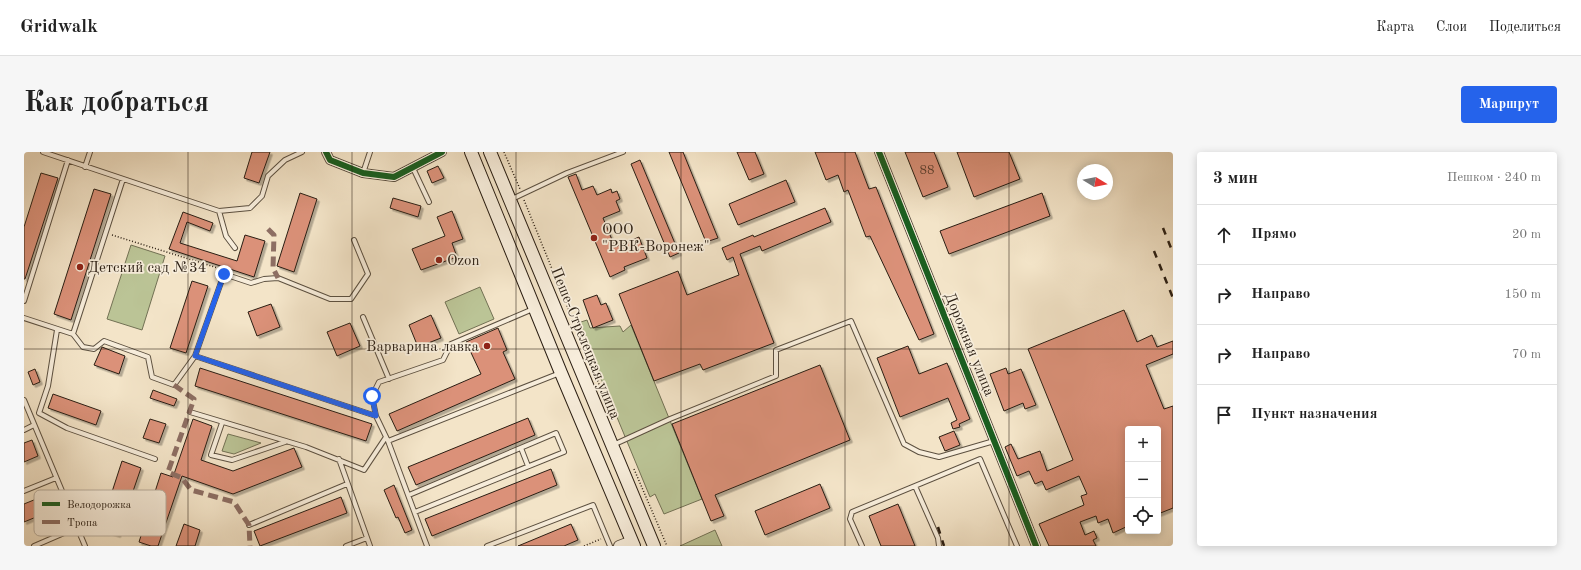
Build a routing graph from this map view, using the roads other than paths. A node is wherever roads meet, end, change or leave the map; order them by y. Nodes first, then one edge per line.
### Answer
1 (43, 152) edge
2 (90, 152) edge
3 (302, 152) edge
4 (326, 152) edge
5 (370, 152) edge
6 (442, 152) edge
7 (471, 152) edge
8 (490, 152) edge
9 (623, 152) edge
10 (879, 152) edge
11 (68, 160) junction
12 (85, 167) junction
13 (412, 167) junction
14 (363, 173) junction
15 (123, 179) junction
16 (510, 200) junction
17 (429, 202) dead end
18 (219, 211) junction
19 (354, 240) dead end
20 (236, 248) dead end
21 (24, 301) edge
22 (535, 308) junction
23 (364, 317) dead end
24 (24, 318) edge
25 (57, 330) junction
26 (73, 334) junction
27 (195, 356) junction
28 (561, 372) junction
29 (389, 379) junction
30 (24, 400) edge
31 (190, 412) dead end
32 (376, 416) junction
33 (222, 423) junction
34 (34, 426) junction
35 (24, 430) edge
36 (387, 439) junction
37 (995, 440) junction
38 (285, 442) junction
39 (611, 446) junction
40 (521, 448) junction
41 (155, 459) dead end
42 (338, 459) junction
43 (528, 466) junction
44 (56, 478) junction
45 (347, 484) junction
46 (916, 486) junction
47 (61, 490) edge
48 (24, 491) edge
49 (409, 495) junction
50 (415, 512) junction
51 (249, 525) dead end
52 (57, 536) edge
53 (81, 536) edge
54 (367, 538) junction
55 (633, 543) edge
56 (34, 546) edge
57 (85, 546) edge
58 (346, 546) edge
59 (370, 546) edge
60 (427, 546) edge
61 (487, 546) edge
62 (610, 546) edge
63 (619, 546) edge
64 (654, 546) edge
65 (862, 546) edge
66 (939, 546) edge
67 (1017, 546) edge
68 (1036, 546) edge

1 - 11 lane
2 - 12 lane
3 - 18 lane
4 - 14 street
5 - 14 lane
6 - 13 street
7 - 22 main road
8 - 16 main road, Пеше-Стрелецкая улица
9 - 16 lane
10 - 37 street, Дорожная улица
11 - 12 lane
11 - 21 lane
12 - 15 lane
13 - 14 street
13 - 17 lane
15 - 18 lane
15 - 26 lane
16 - 39 main road, Пеше-Стрелецкая улица
18 - 20 lane
19 - 27 lane
22 - 28 main road
22 - 29 lane
23 - 29 lane
24 - 25 lane
25 - 26 lane
25 - 41 lane
26 - 27 lane
27 - 32 lane
28 - 36 lane
28 - 55 main road
29 - 32 lane
30 - 34 lane
31 - 33 lane
32 - 36 lane
33 - 38 lane
33 - 38 lane
34 - 35 lane
34 - 44 lane
36 - 42 lane
36 - 49 lane
37 - 39 lane
37 - 68 street, Дорожная улица
38 - 42 lane
39 - 64 main road, Пеше-Стрелецкая улица
40 - 43 lane
40 - 43 lane
40 - 49 lane
42 - 45 lane
43 - 50 lane
44 - 47 lane
44 - 48 lane
45 - 51 lane
45 - 54 lane
46 - 65 lane
46 - 66 lane
46 - 67 lane
49 - 50 lane
50 - 60 lane
52 - 56 lane
53 - 57 lane
54 - 58 lane
54 - 59 lane
55 - 63 street
61 - 62 lane

